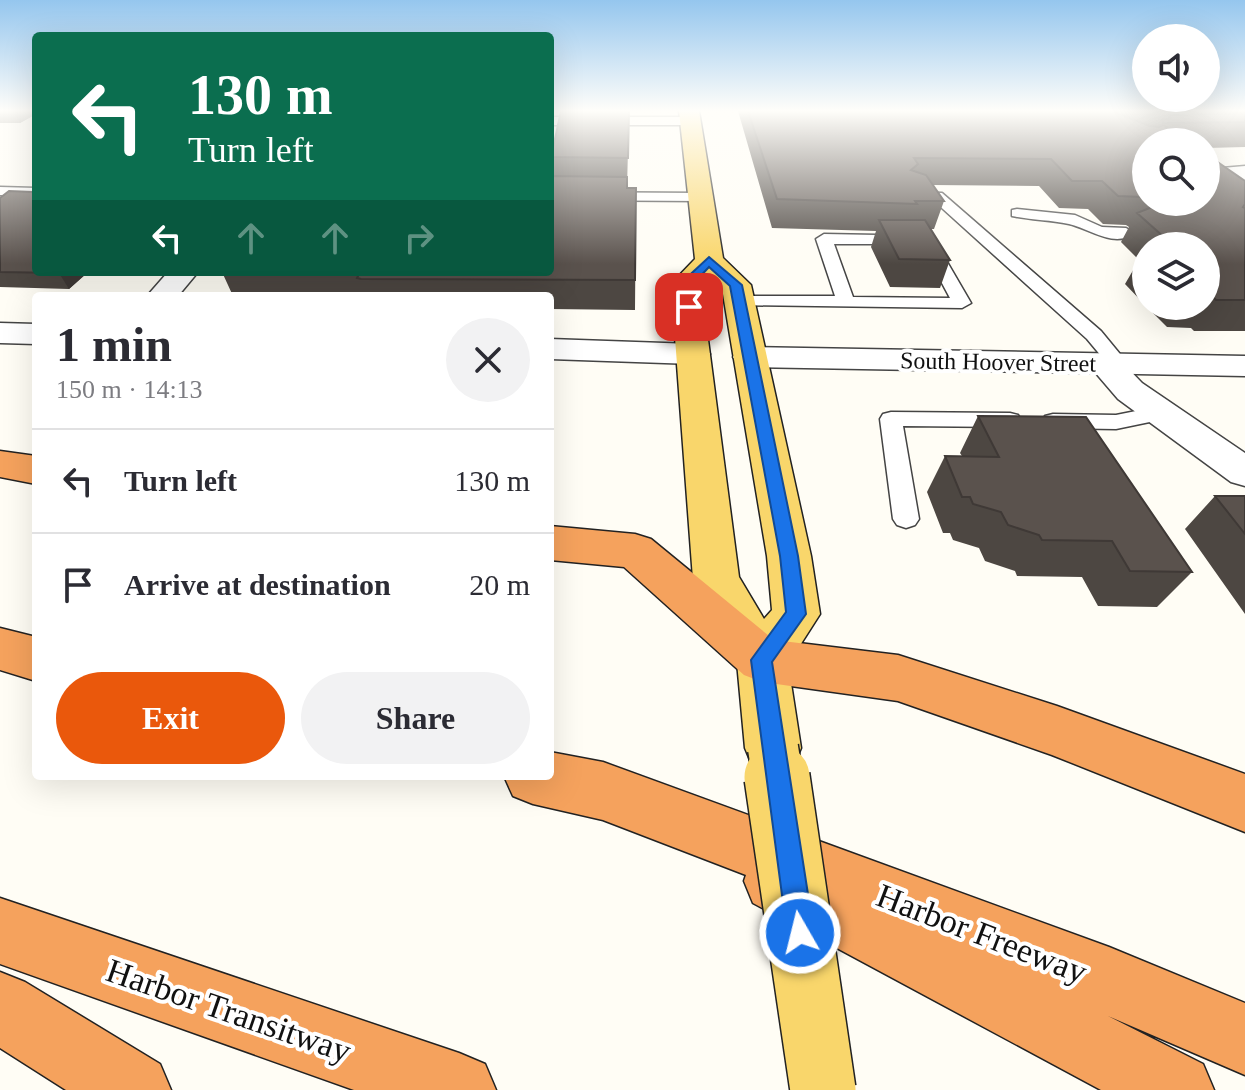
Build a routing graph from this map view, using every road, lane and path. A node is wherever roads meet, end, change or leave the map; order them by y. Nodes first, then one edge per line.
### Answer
1 (696, 162) edge
2 (1220, 171) edge
3 (1245, 173) edge
4 (1220, 174) edge
5 (1245, 184) edge
6 (0, 191) edge
7 (32, 191) edge
8 (554, 196) edge
9 (913, 196) edge
10 (701, 197) junction
11 (1017, 213) dead end
12 (1126, 233) edge
13 (709, 261) junction
14 (180, 276) edge
15 (166, 292) edge
16 (740, 301) junction
17 (846, 302) junction
18 (0, 333) edge
19 (32, 334) edge
20 (554, 349) edge
21 (693, 354) junction
22 (750, 357) junction
23 (1112, 364) junction
24 (1245, 366) edge
25 (1161, 413) junction
26 (0, 464) edge
27 (32, 469) edge
28 (1245, 472) edge
29 (906, 519) dead end
30 (554, 543) edge
31 (0, 649) edge
32 (32, 658) edge
33 (762, 660) junction
34 (552, 780) edge
35 (603, 791) junction
36 (1245, 803) edge
37 (0, 931) edge
38 (0, 1007) edge
39 (1245, 1039) edge
40 (134, 1090) edge
41 (459, 1090) edge
42 (823, 1090) edge
43 (1177, 1090) edge

1 - 10 main road
2 - 3 street
4 - 5 street
6 - 7 lane
8 - 10 lane
9 - 23 lane
10 - 13 main road
11 - 12 lane
13 - 16 main road
13 - 21 main road
14 - 15 street
16 - 17 lane
16 - 22 main road
17 - 17 lane
18 - 19 street
20 - 21 street
21 - 33 main road
22 - 23 street, South Hoover Street
22 - 33 main road
23 - 24 street, South Hoover Street
23 - 25 street
25 - 28 street
25 - 29 lane
26 - 27 highway
30 - 33 highway
31 - 32 highway
33 - 36 highway
33 - 42 main road, bridge
34 - 35 highway, Harbor Freeway
35 - 39 highway, Harbor Freeway
35 - 43 highway
37 - 41 highway, Harbor Transitway
38 - 40 highway

